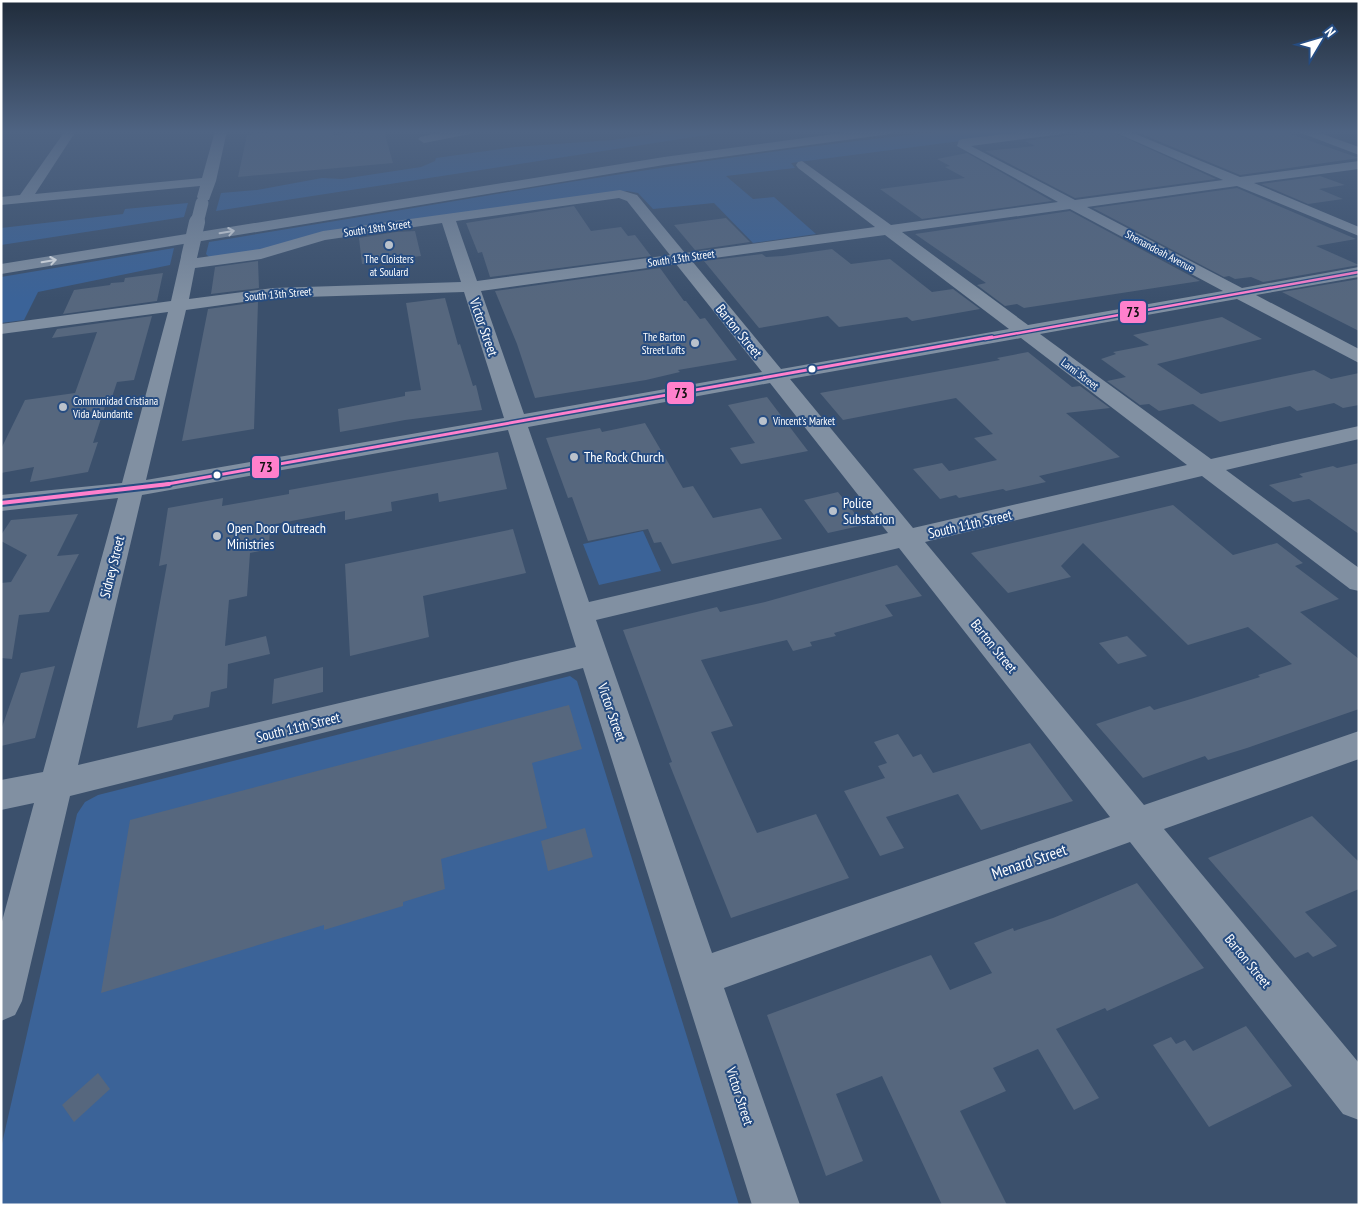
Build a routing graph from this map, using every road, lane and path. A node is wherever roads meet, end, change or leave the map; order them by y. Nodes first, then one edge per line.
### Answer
1 (32, 187) edge
2 (141, 187) edge
3 (207, 187) edge
4 (415, 187) edge
5 (498, 187) edge
6 (831, 187) edge
7 (1041, 187) edge
8 (1198, 187) edge
9 (1251, 187) edge
10 (627, 195) joint
11 (352, 197) dead end
12 (25, 198) junction
13 (1, 201) edge
14 (1073, 204) junction
15 (448, 218) junction
16 (210, 220) dead end
17 (182, 224) dead end
18 (888, 230) junction
19 (1359, 232) edge
20 (681, 258) junction
21 (188, 260) junction
22 (1, 269) edge
23 (1359, 272) edge
24 (471, 287) junction
25 (1239, 293) junction
26 (179, 304) junction
27 (1, 329) edge
28 (1023, 331) junction
29 (1359, 357) edge
30 (775, 375) junction
31 (516, 422) junction
32 (1359, 432) edge
33 (1206, 468) junction
34 (132, 490) junction
35 (1, 503) edge
36 (907, 539) junction
37 (1359, 582) edge
38 (580, 614) junction
39 (593, 654) junction
40 (1359, 745) edge
41 (57, 785) junction
42 (1, 795) edge
43 (1137, 823) junction
44 (700, 977) junction
45 (1, 1001) edge
46 (1359, 1098) edge
47 (776, 1205) edge

1 - 12 main road
2 - 12 main road
3 - 21 main road, Sidney Street, bridge
4 - 11 main road
22 -> 5 main road
6 - 18 main road, Lami Street
7 - 14 main road, Shenandoah Avenue
8 - 14 main road, South 13th Street
9 - 19 main road
10 - 15 main road, South 18th Street
10 - 20 main road, Barton Street
12 - 13 main road
14 - 18 main road, South 13th Street
14 - 25 main road, Shenandoah Avenue
15 - 21 main road, South 18th Street
15 - 24 main road, Victor Street
16 - 17 main road
18 - 20 main road, South 13th Street
18 - 28 main road, Lami Street
20 - 24 main road, South 13th Street
20 - 30 main road, Barton Street
21 - 26 main road, Sidney Street
23 - 25 main road
24 - 26 main road, South 13th Street
24 - 31 main road, Victor Street
25 - 28 main road
25 - 29 main road, Shenandoah Avenue
26 - 27 main road, South 13th Street
26 - 34 main road, Sidney Street
28 - 30 main road
28 - 33 main road, Lami Street
30 - 31 main road
30 - 36 main road, Barton Street
31 - 34 main road
31 - 38 main road, Victor Street
32 - 33 main road, South 11th Street
33 - 36 main road, South 11th Street
33 - 37 main road, Lami Street
34 - 35 main road
34 - 41 main road, Sidney Street
36 - 38 main road, South 11th Street
36 - 43 main road, Barton Street
38 - 39 main road, Victor Street
39 - 41 main road, South 11th Street
39 - 44 main road, Victor Street
40 - 43 main road, Menard Street
41 - 42 main road, South 11th Street
41 - 45 main road, Sidney Street
43 - 44 main road, Menard Street
43 - 46 main road, Barton Street
44 - 47 main road, Victor Street

